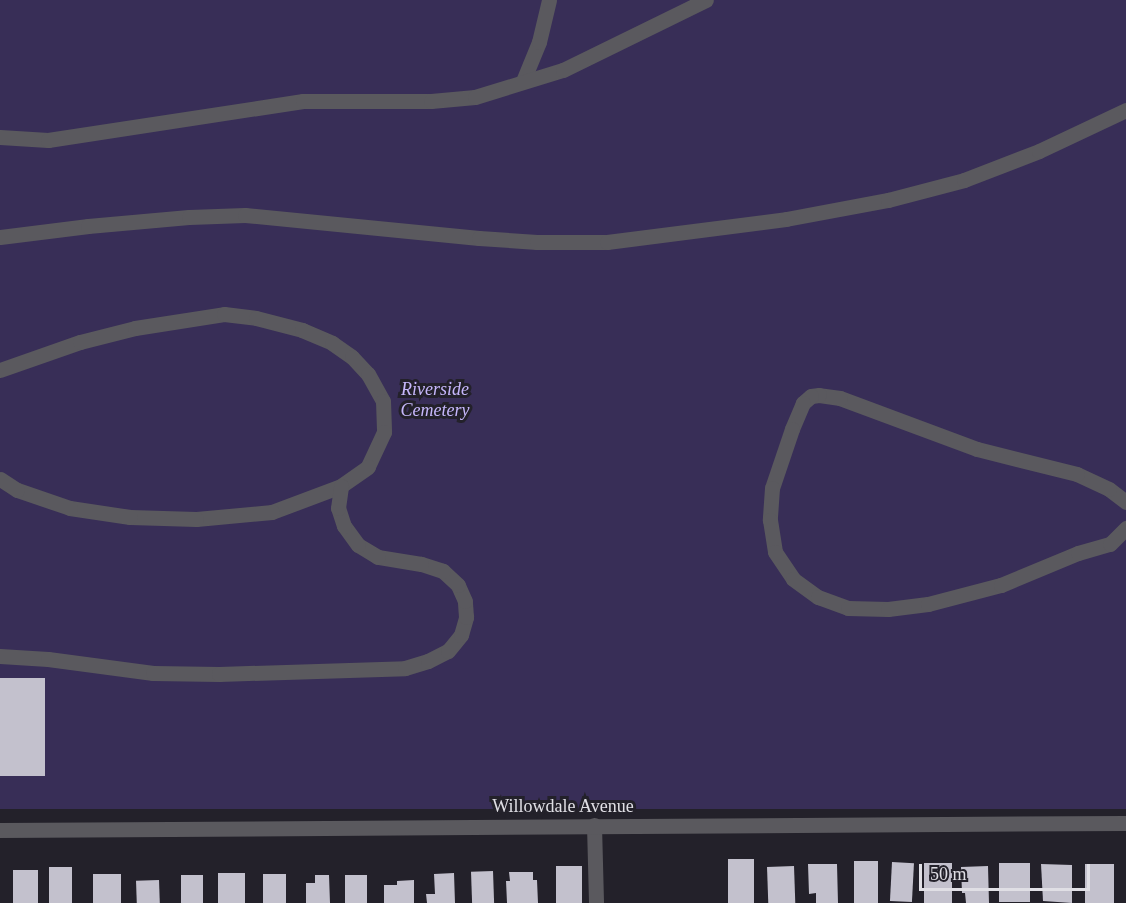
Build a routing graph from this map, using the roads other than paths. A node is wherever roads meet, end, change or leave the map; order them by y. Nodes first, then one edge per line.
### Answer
1 (549, 0) edge
2 (706, 0) edge
3 (524, 81) junction
4 (1126, 110) edge
5 (0, 137) edge
6 (0, 237) edge
7 (0, 370) edge
8 (0, 480) edge
9 (341, 486) junction
10 (1126, 502) edge
11 (1126, 528) edge
12 (0, 657) edge
13 (1126, 823) edge
14 (594, 825) junction
15 (0, 830) edge
16 (596, 903) edge

1 - 3 street
2 - 3 street
3 - 5 street
4 - 6 street
7 - 9 street
8 - 9 street
9 - 12 street
10 - 11 street
13 - 14 street, Willowdale Avenue
14 - 15 street, Willowdale Avenue
14 - 16 street

